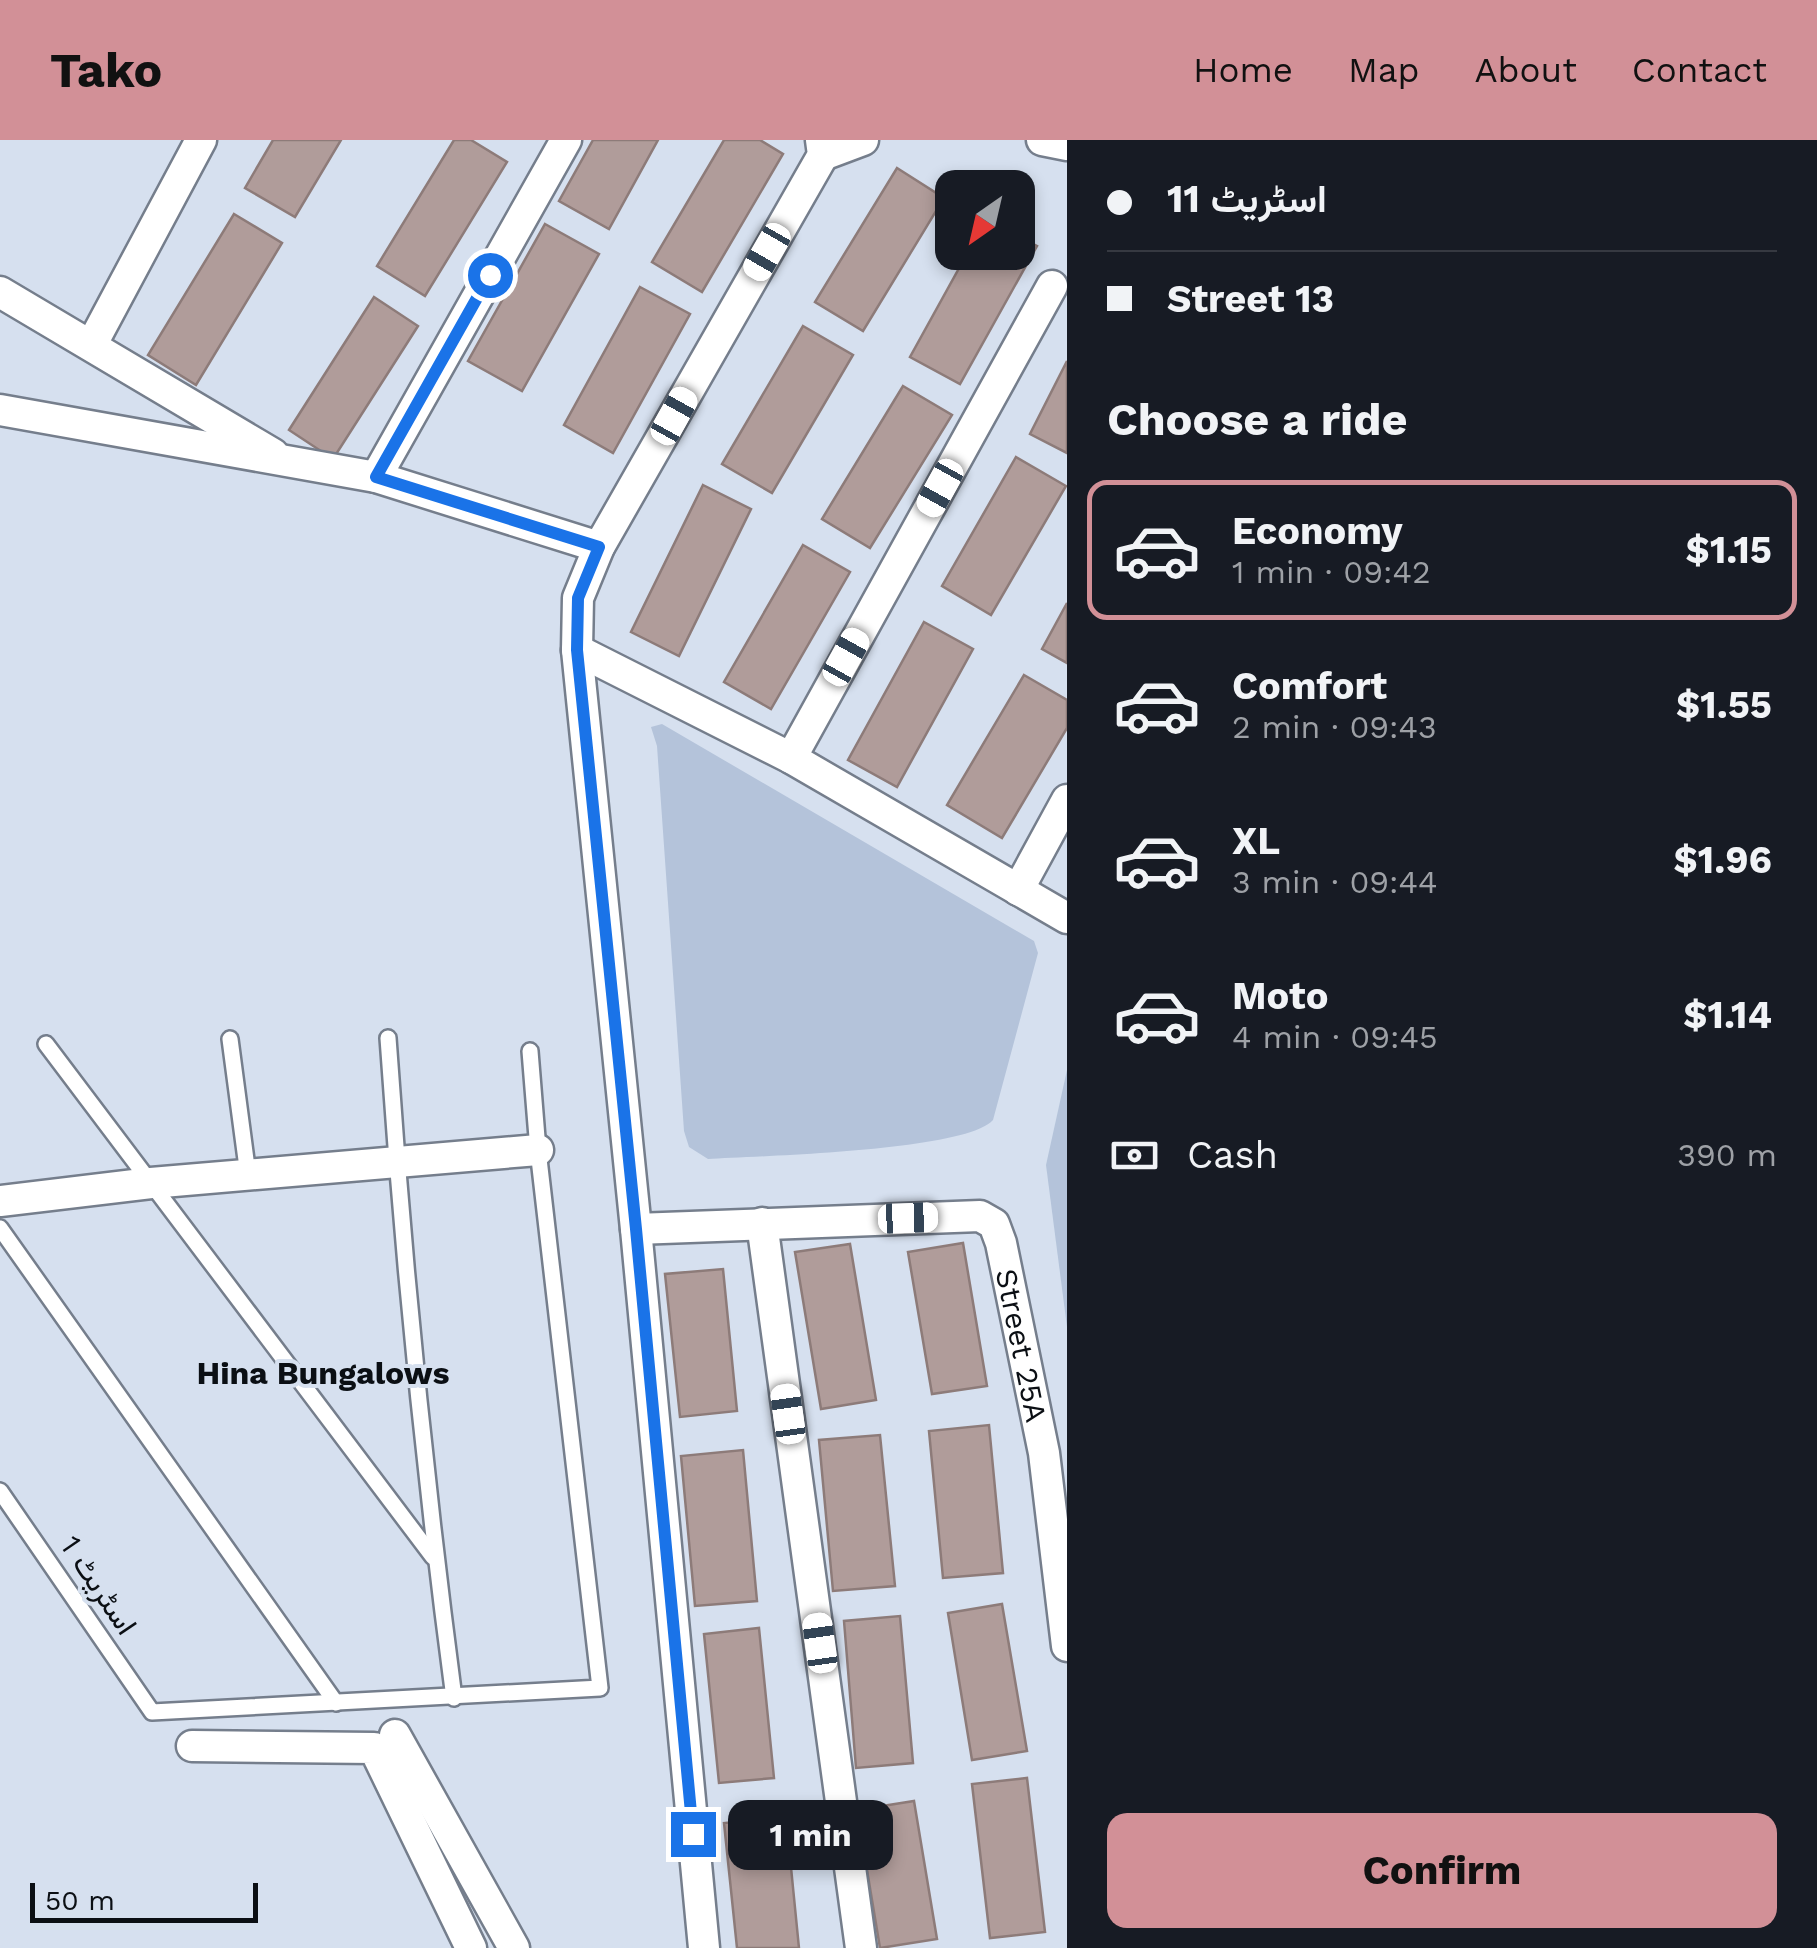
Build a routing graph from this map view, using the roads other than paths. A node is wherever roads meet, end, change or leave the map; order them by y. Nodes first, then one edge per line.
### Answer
1 (201, 140) edge
2 (566, 140) edge
3 (863, 140) edge
4 (1042, 140) edge
5 (1067, 146) edge
6 (822, 147) edge
7 (1052, 286) dead end
8 (0, 292) edge
9 (92, 344) junction
10 (0, 410) edge
11 (289, 463) junction
12 (376, 477) junction
13 (599, 547) junction
14 (577, 650) junction
15 (790, 758) junction
16 (1067, 800) edge
17 (1018, 890) junction
18 (1067, 918) edge
19 (388, 1038) dead end
20 (230, 1039) dead end
21 (46, 1044) dead end
22 (530, 1051) dead end
23 (538, 1150) junction
24 (396, 1163) junction
25 (248, 1175) junction
26 (151, 1183) junction
27 (0, 1200) edge
28 (762, 1223) junction
29 (0, 1228) edge
30 (636, 1229) junction
31 (1056, 1447) edge
32 (0, 1490) edge
33 (436, 1560) junction
34 (1067, 1646) edge
35 (454, 1698) junction
36 (336, 1704) junction
37 (396, 1735) dead end
38 (192, 1746) dead end
39 (471, 1948) edge
40 (514, 1948) edge
41 (704, 1948) edge
42 (861, 1948) edge

1 - 9 street
2 - 12 street
3 - 6 street
4 - 5 street
6 - 13 street
7 - 15 street
8 - 9 street
9 - 11 street
10 - 11 street
11 - 12 street
12 - 13 street
13 - 14 street
14 - 15 street
14 - 30 street
15 - 17 street
16 - 17 street
17 - 18 street
19 - 24 lane
20 - 25 lane
21 - 26 lane
22 - 23 lane
23 - 24 street
23 - 35 lane
24 - 25 street
24 - 33 lane
25 - 26 street
26 - 27 street
26 - 33 lane
28 - 30 street
28 - 31 street, Street 25A
28 - 42 street
29 - 36 lane
30 - 41 street
31 - 34 street, Street 25A
32 - 36 lane, اسٹریٹ 1
33 - 35 lane
35 - 36 lane
37 - 40 street
38 - 39 street

